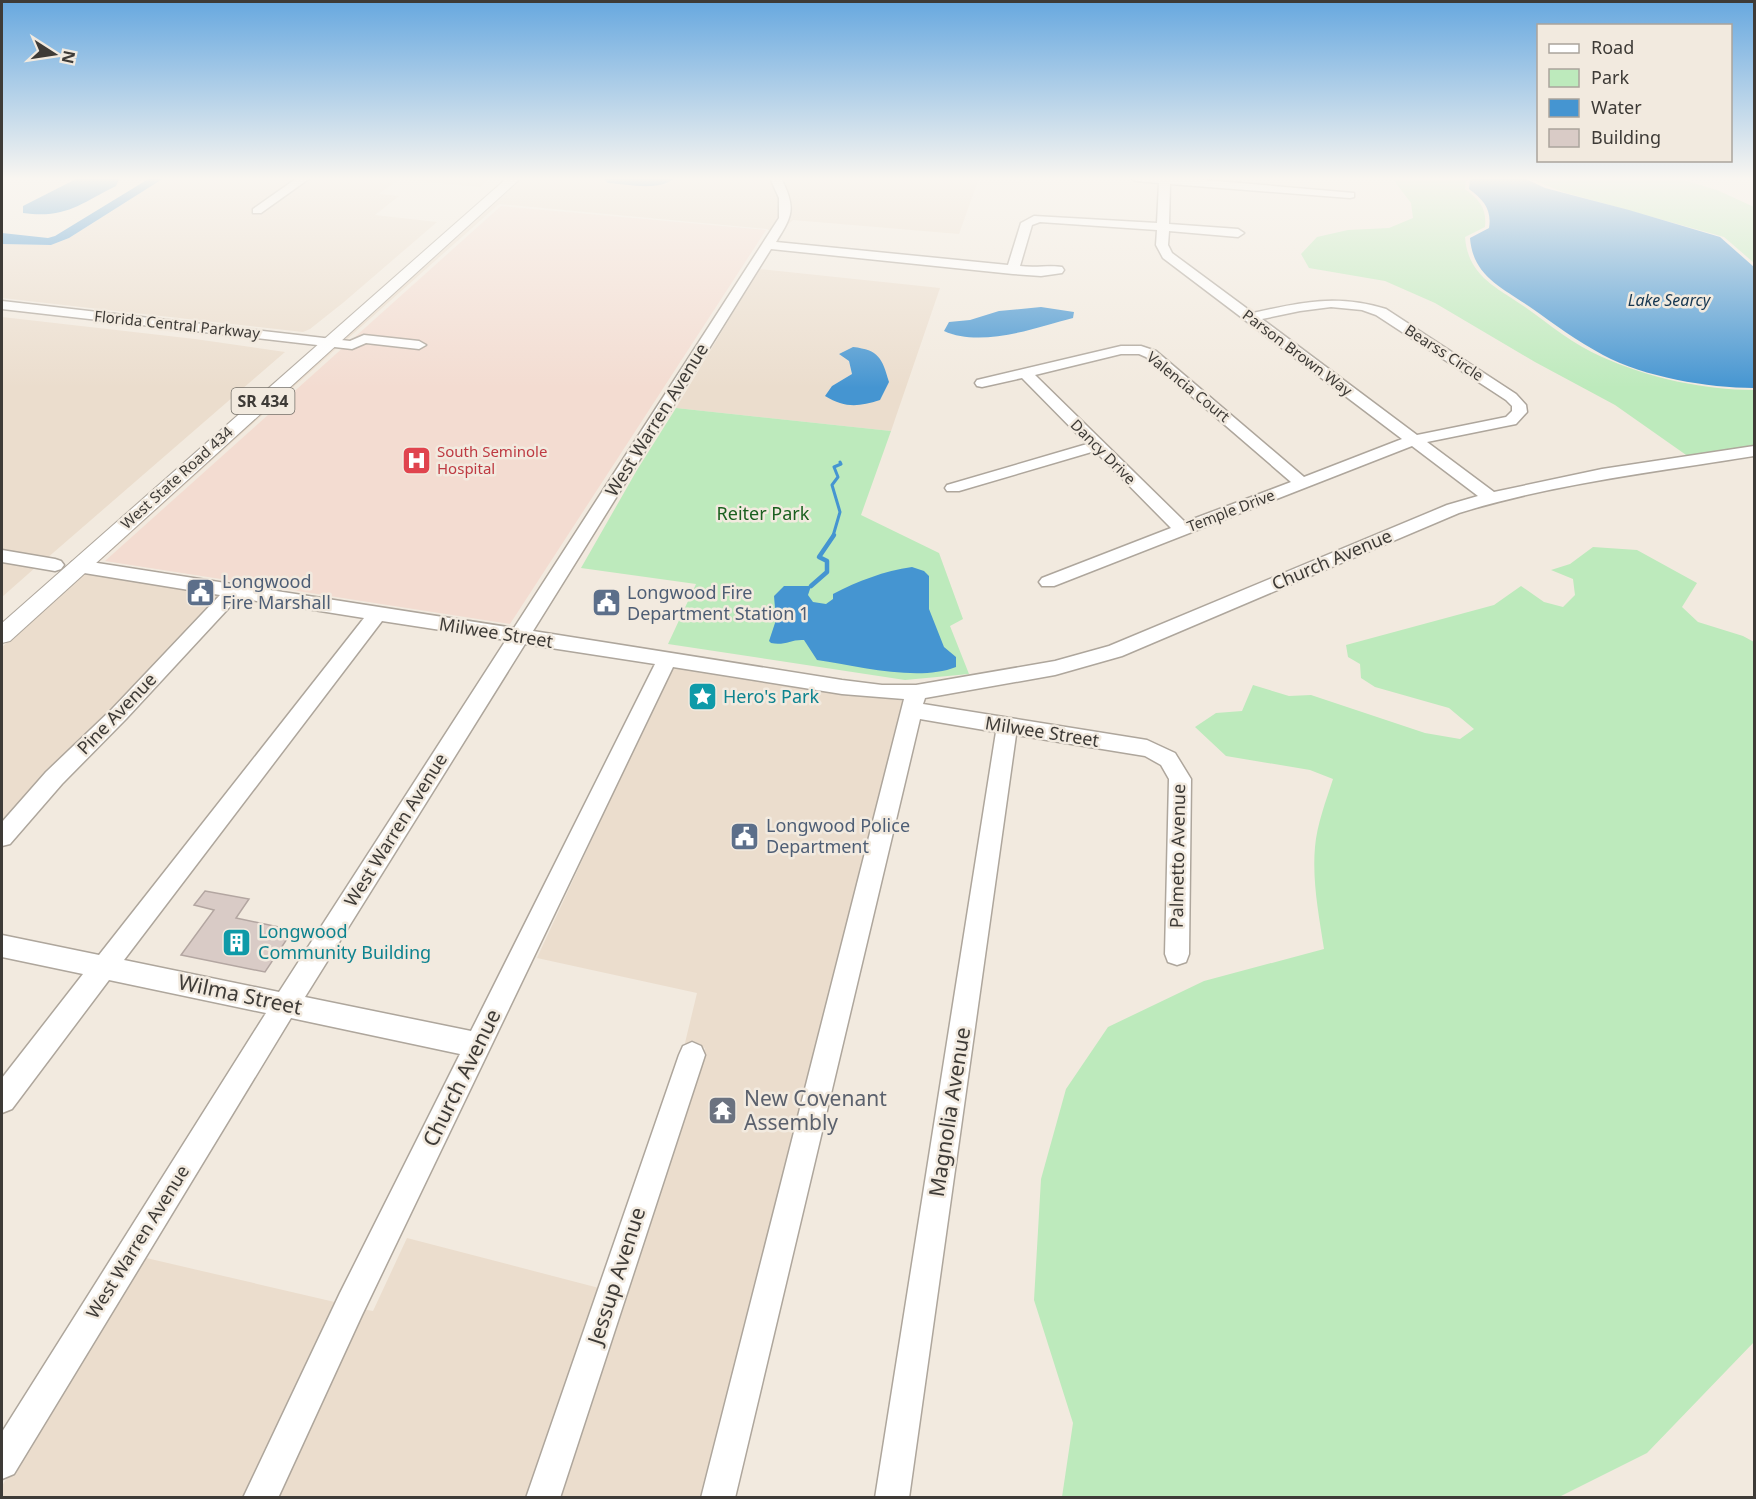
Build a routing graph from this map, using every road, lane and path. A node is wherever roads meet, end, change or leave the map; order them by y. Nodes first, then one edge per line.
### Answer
1 (423, 248) edge
2 (431, 248) edge
3 (766, 248) edge
4 (797, 248) edge
5 (1019, 248) edge
6 (1163, 248) edge
7 (1013, 270) junction
8 (1058, 270) dead end
9 (2, 305) edge
10 (1250, 318) junction
11 (320, 341) junction
12 (352, 345) junction
13 (418, 345) dead end
14 (406, 356) dead end
15 (1025, 373) junction
16 (982, 383) dead end
17 (1413, 440) junction
18 (1096, 446) junction
19 (1755, 451) edge
20 (1303, 484) junction
21 (953, 488) dead end
22 (1490, 497) junction
23 (1182, 529) junction
24 (83, 541) junction
25 (2, 556) edge
26 (55, 565) junction
27 (78, 566) junction
28 (1047, 582) dead end
29 (234, 591) junction
30 (45, 596) junction
31 (2, 612) edge
32 (377, 614) junction
33 (2, 634) edge
34 (519, 637) junction
35 (667, 659) junction
36 (913, 701) junction
37 (1007, 727) junction
38 (1171, 761) joint
39 (2, 837) edge
40 (2, 946) edge
41 (1177, 954) dead end
42 (105, 967) junction
43 (285, 1005) junction
44 (478, 1045) junction
45 (692, 1055) dead end
46 (2, 1099) edge
47 (2, 1462) edge
48 (260, 1497) edge
49 (543, 1497) edge
50 (718, 1497) edge
51 (892, 1497) edge

1 - 11 main road, West State Road 434 / SR 434
2 - 11 main road, West State Road 434 / SR 434
3 - 34 street, West Warren Avenue
4 - 7 street
5 - 7 street
6 - 10 street, Parson Brown Way
7 - 8 street
9 - 11 street, Florida Central Parkway
10 - 17 street, Parson Brown Way
10 - 17 street, Bearss Circle
11 - 12 street, Florida Central Parkway
11 - 24 main road, West State Road 434 / SR 434
11 - 27 main road, West State Road 434 / SR 434
12 - 13 street, Florida Central Parkway
12 - 14 street, Florida Central Parkway
15 - 16 street, Valencia Court
15 - 18 street, Dancy Drive
15 - 20 street, Valencia Court
17 - 20 street, Temple Drive
17 - 22 street, Parson Brown Way
18 - 21 street
18 - 23 street, Dancy Drive
19 - 22 street, Church Avenue
20 - 23 street, Temple Drive
22 - 36 street, Church Avenue
23 - 28 street, Temple Drive
24 - 26 main road, West State Road 434 / SR 434
24 - 27 main road
25 - 26 street
26 - 30 main road
26 - 31 main road, West State Road 434 / SR 434
27 - 29 street, Milwee Street
27 - 30 main road, West State Road 434 / SR 434
29 - 32 street, Milwee Street
29 - 39 street, Pine Avenue
30 - 33 main road, West State Road 434 / SR 434
32 - 34 street, Milwee Street
32 - 42 street
34 - 35 street, Milwee Street
34 - 43 street, West Warren Avenue
35 - 36 street, Milwee Street
35 - 44 street, Church Avenue
36 - 37 street, Milwee Street
36 - 50 street
37 - 38 street, Milwee Street
37 - 51 street, Magnolia Avenue
38 - 41 street, Palmetto Avenue
40 - 42 street, Wilma Street
42 - 43 street, Wilma Street
42 - 46 street
43 - 44 street, Wilma Street
43 - 47 street, West Warren Avenue
44 - 48 street, Church Avenue
45 - 49 street, Jessup Avenue

